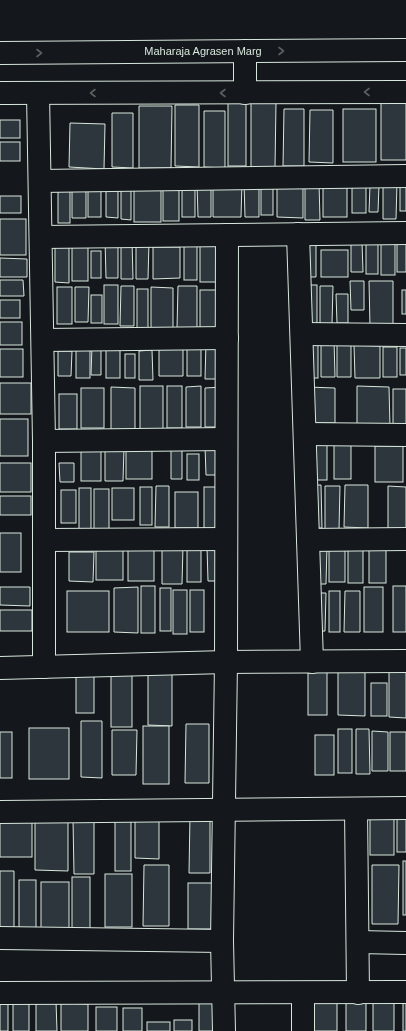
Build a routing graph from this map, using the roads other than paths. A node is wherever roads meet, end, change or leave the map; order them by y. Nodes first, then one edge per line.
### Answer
1 (406, 50) edge
2 (245, 51) junction
3 (0, 53) edge
4 (406, 92) edge
5 (0, 93) edge
6 (38, 93) junction
7 (245, 93) junction
8 (406, 176) edge
9 (40, 181) junction
10 (406, 233) edge
11 (298, 234) junction
12 (227, 235) junction
13 (42, 237) junction
14 (302, 334) junction
15 (406, 335) edge
16 (226, 338) junction
17 (43, 340) junction
18 (305, 434) junction
19 (406, 435) edge
20 (226, 440) junction
21 (44, 441) junction
22 (226, 539) junction
23 (406, 539) edge
24 (45, 540) junction
25 (308, 540) junction
26 (226, 662) junction
27 (312, 662) junction
28 (406, 662) edge
29 (44, 667) junction
30 (0, 668) edge
31 (406, 808) edge
32 (224, 809) junction
33 (356, 809) junction
34 (0, 812) edge
35 (0, 938) edge
36 (222, 941) junction
37 (358, 942) junction
38 (406, 943) edge
39 (406, 992) edge
40 (0, 993) edge
41 (223, 993) junction
42 (303, 993) junction
43 (358, 993) junction
44 (224, 1031) edge
45 (303, 1031) edge

2 -> 1 street, Maharaja Agrasen Marg
3 -> 2 street, Maharaja Agrasen Marg
2 - 7 street
4 -> 7 street
5 - 6 street
7 -> 6 street
6 - 9 street
8 - 9 street
9 - 13 street
10 - 11 street
11 - 12 street
11 - 14 street
12 - 13 street
12 - 16 street
13 - 17 street
14 - 15 street
14 - 18 street
16 - 17 street
16 - 20 street
17 - 21 street
18 - 19 street
18 - 25 street
20 - 21 street
20 - 22 street
21 - 24 street
22 - 24 street
22 - 26 street
23 - 25 street
24 - 29 street
25 - 27 street
26 - 27 street
26 - 29 street
26 - 32 street
27 - 28 street
29 - 30 street
31 - 33 street
32 - 33 street
32 - 34 street
32 - 36 street
33 - 37 street
35 - 36 street
36 - 41 street
37 - 38 street
37 - 43 street
39 - 43 street
40 - 41 street
41 - 42 street
41 - 44 street
42 - 43 street
42 - 45 street

